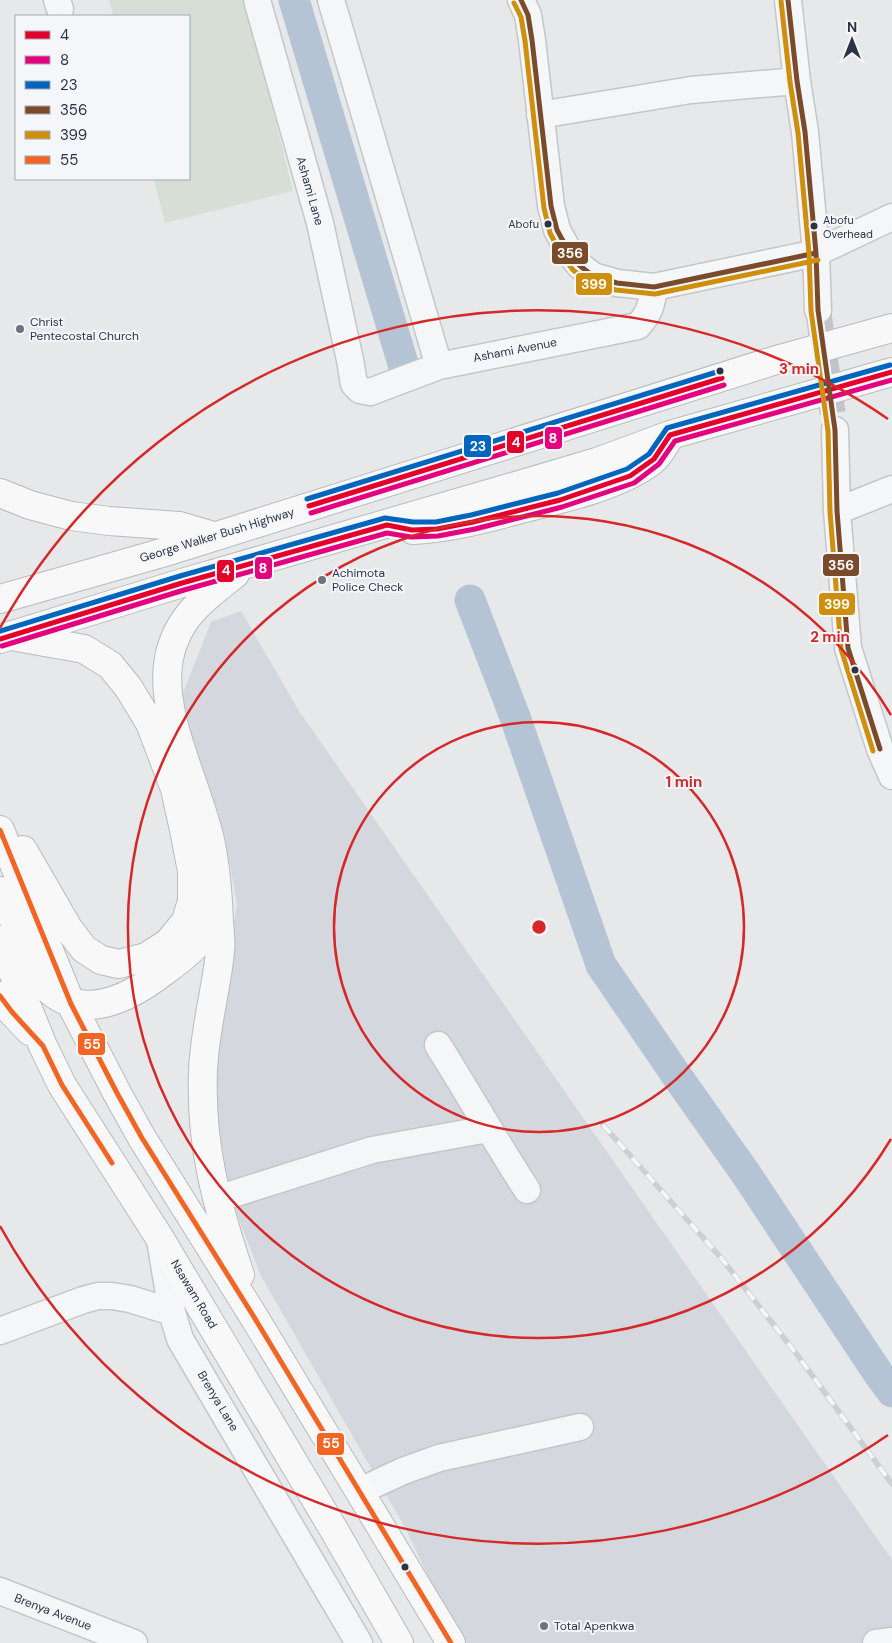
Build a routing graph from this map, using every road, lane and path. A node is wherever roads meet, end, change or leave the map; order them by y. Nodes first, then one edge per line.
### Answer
1 (257, 0) edge
2 (331, 0) edge
3 (521, 0) edge
4 (788, 0) edge
5 (797, 81) junction
6 (540, 114) junction
7 (892, 217) edge
8 (816, 253) junction
9 (654, 287) junction
10 (818, 310) tunnel mouth
11 (892, 328) edge
12 (439, 366) junction
13 (892, 372) edge
14 (354, 384) joint
15 (835, 430) tunnel mouth
16 (892, 489) edge
17 (0, 493) edge
18 (837, 511) junction
19 (213, 536) junction
20 (246, 566) junction
21 (0, 599) edge
22 (5, 637) edge
23 (886, 746) edge
24 (892, 776) edge
25 (0, 821) edge
26 (0, 830) edge
27 (0, 891) edge
28 (218, 900) junction
29 (0, 940) edge
30 (0, 996) edge
31 (71, 1004) junction
32 (438, 1045) dead end
33 (43, 1046) junction
34 (488, 1129) junction
35 (527, 1190) dead end
36 (217, 1199) junction
37 (159, 1237) junction
38 (172, 1312) junction
39 (254, 1317) junction
40 (0, 1331) edge
41 (580, 1427) dead end
42 (360, 1491) junction
43 (0, 1591) edge
44 (892, 1641) edge
45 (134, 1643) edge
46 (360, 1643) edge
47 (399, 1643) edge
48 (451, 1643) edge
49 (876, 1643) edge

1 - 14 street, Ashami Lane
2 - 12 street
3 - 6 street
4 - 5 street
5 - 6 street
5 - 8 street
6 - 9 street
7 - 8 street
8 - 9 street
8 - 10 street
9 - 12 street, Ashami Avenue
11 - 19 highway, George Walker Bush Highway
12 - 14 street, Ashami Avenue
13 - 20 highway
15 - 18 street
16 - 18 street
17 - 19 highway
18 - 23 street
19 - 21 highway, George Walker Bush Highway
20 - 22 highway
20 - 28 highway
22 - 25 highway
23 - 24 street
26 - 31 highway
27 - 31 highway
28 - 31 highway
28 - 36 highway
29 - 33 highway, Nsawam Road
30 - 33 highway
31 - 39 highway
32 - 34 street
33 - 37 highway, Nsawam Road
34 - 35 street
34 - 36 street
36 - 39 highway
37 - 38 street, Brenya Lane
37 - 47 highway, Nsawam Road
38 - 40 street
38 - 46 street, Brenya Lane
39 - 42 highway
41 - 42 street
42 - 48 highway
43 - 45 street, Brenya Avenue
44 - 49 street

